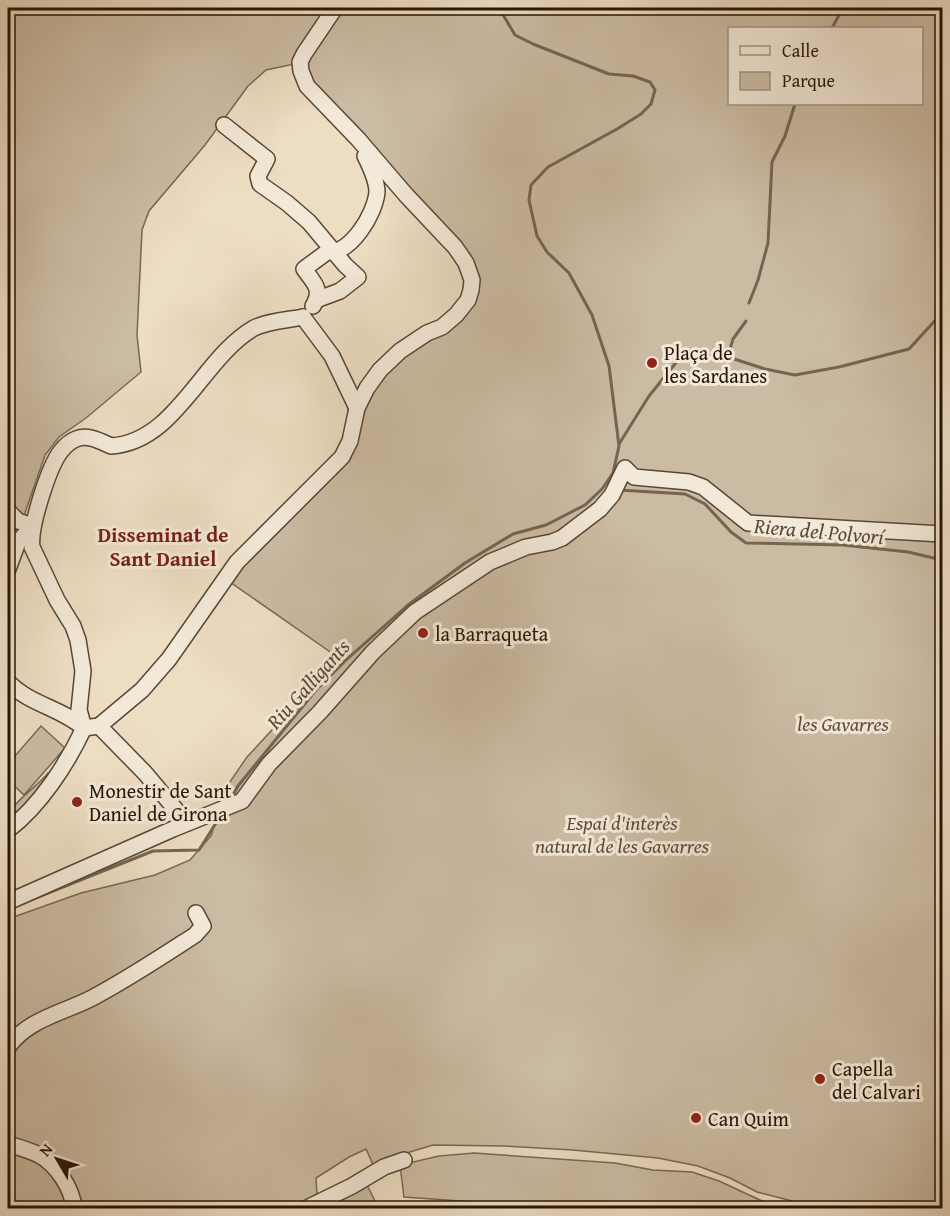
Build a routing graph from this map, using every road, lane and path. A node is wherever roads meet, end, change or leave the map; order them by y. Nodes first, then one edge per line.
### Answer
1 (335, 8) edge
2 (344, 123) junction
3 (224, 125) dead end
4 (334, 253) junction
5 (316, 300) junction
6 (303, 317) junction
7 (357, 408) junction
8 (8, 511) edge
9 (33, 526) junction
10 (942, 534) edge
11 (8, 569) edge
12 (8, 682) edge
13 (92, 727) junction
14 (197, 819) junction
15 (8, 830) edge
16 (8, 902) edge
17 (196, 913) dead end
18 (8, 1047) edge
19 (8, 1144) edge
20 (404, 1160) dead end
21 (74, 1209) edge
22 (307, 1209) edge

1 - 2 street
2 - 4 street
2 - 7 street
3 - 4 street
4 - 5 street
4 - 5 street
5 - 6 street
6 - 7 street
6 - 9 street
7 - 13 street
8 - 9 street
9 - 11 street
9 - 13 street
10 - 14 street
12 - 13 street
13 - 14 street
13 - 15 street
14 - 16 street
17 - 18 street
19 - 21 street
20 - 22 street

